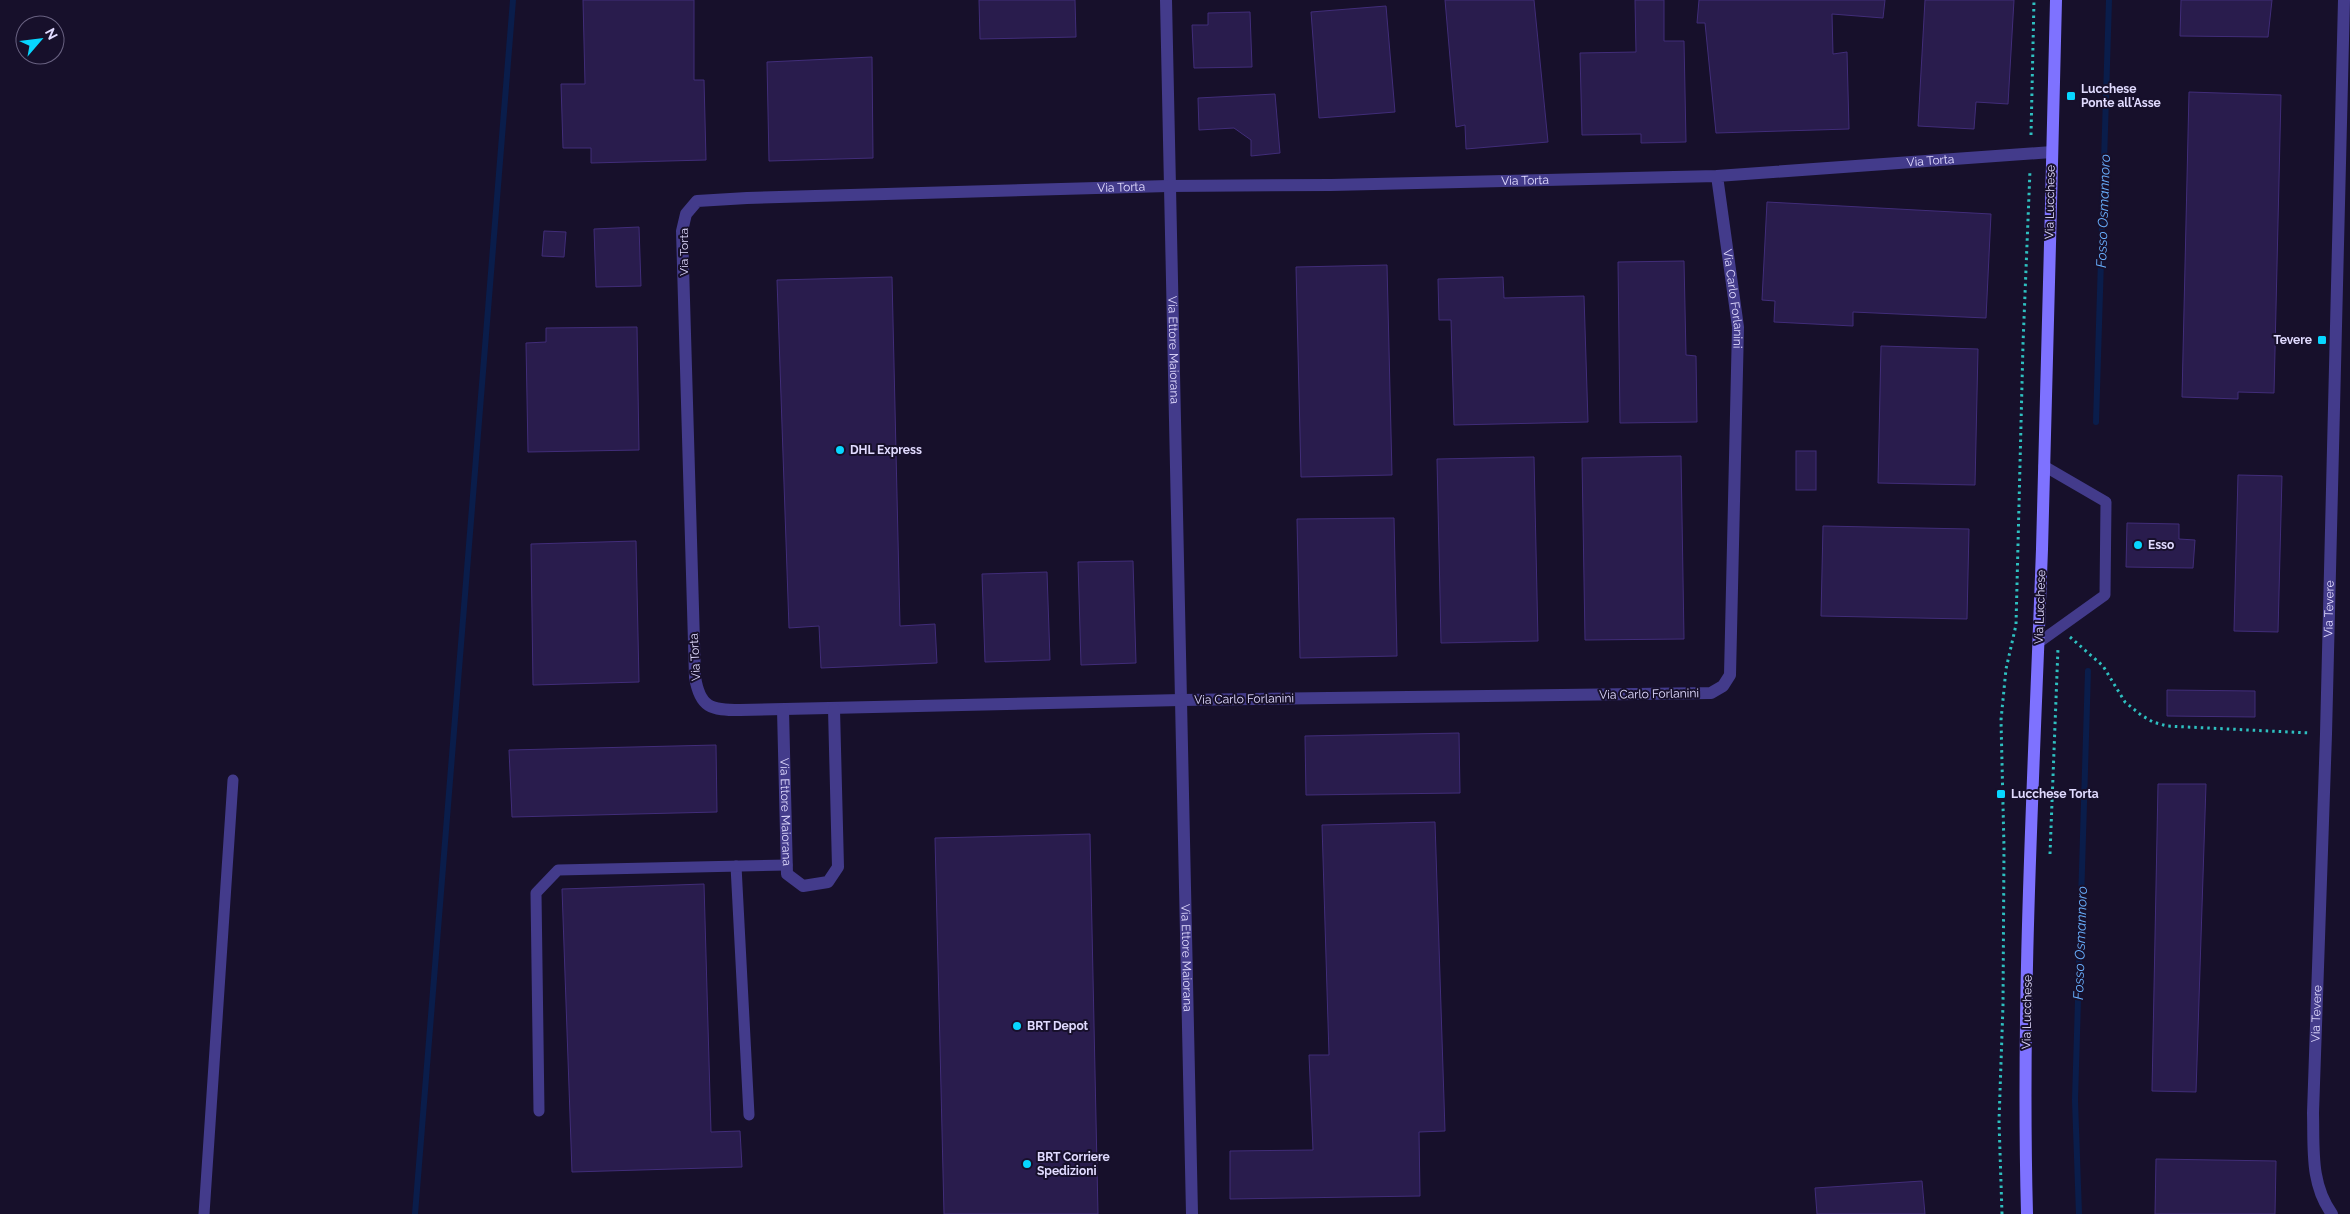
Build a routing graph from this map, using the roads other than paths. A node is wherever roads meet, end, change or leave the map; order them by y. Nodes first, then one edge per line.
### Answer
1 (1166, 0) edge
2 (2056, 0) edge
3 (2344, 0) edge
4 (2052, 152) junction
5 (1718, 176) junction
6 (1168, 186) junction
7 (2044, 466) junction
8 (2038, 643) junction
9 (1181, 700) junction
10 (834, 709) junction
11 (783, 710) junction
12 (233, 780) dead end
13 (787, 865) junction
14 (736, 866) junction
15 (539, 1111) dead end
16 (749, 1115) dead end
17 (204, 1214) edge
18 (1192, 1214) edge
19 (2027, 1214) edge
20 (2332, 1214) edge

1 - 6 street, Via Ettore Maiorana
2 - 4 main road, Via Lucchese
3 - 20 street, Via Tevere
4 - 5 street, Via Torta
4 - 7 main road, Via Lucchese
5 - 6 street, Via Torta
5 - 9 street, Via Carlo Forlanini
6 - 9 street, Via Ettore Maiorana
6 - 11 street, Via Torta
7 - 8 main road, Via Lucchese
7 - 8 lane
8 - 19 main road, Via Lucchese
9 - 10 street
9 - 18 street, Via Ettore Maiorana
10 - 11 street
10 - 13 street, Via Ettore Maiorana
11 - 13 street, Via Ettore Maiorana
12 - 17 lane
13 - 14 lane
14 - 15 lane
14 - 16 lane

